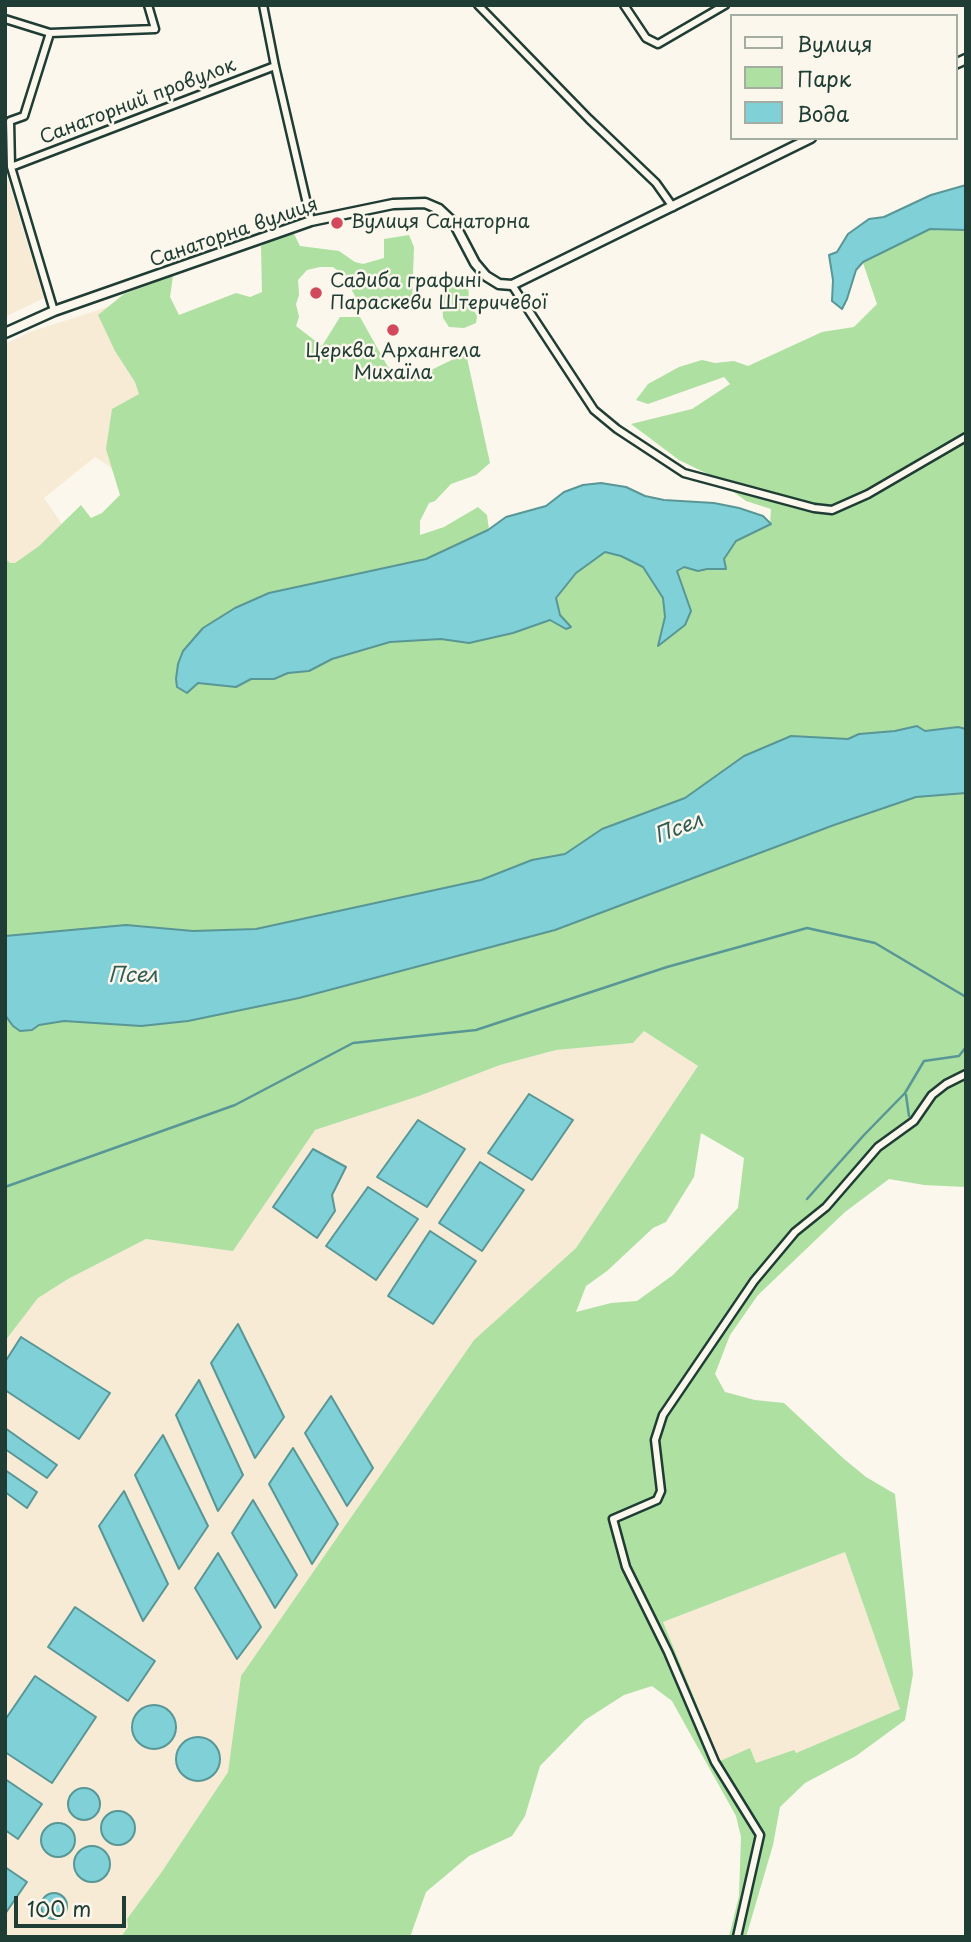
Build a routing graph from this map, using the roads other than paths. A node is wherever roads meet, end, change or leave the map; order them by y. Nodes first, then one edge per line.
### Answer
1 (148, 5) edge
2 (263, 5) edge
3 (478, 5) edge
4 (624, 5) edge
5 (725, 5) edge
6 (5, 19) edge
7 (50, 33) junction
8 (275, 66) junction
9 (8, 120) edge
10 (807, 140) edge
11 (11, 167) junction
12 (673, 207) junction
13 (311, 220) junction
14 (512, 285) junction
15 (54, 311) junction
16 (5, 333) edge
17 (966, 437) edge
18 (966, 1074) edge
19 (737, 1937) edge

1 - 7 street
2 - 8 street
3 - 12 street
4 - 5 street
6 - 7 street
7 - 9 street
8 - 11 street, Санаторний провулок
8 - 13 street
9 - 11 street
10 - 12 main road
11 - 15 street
12 - 14 main road
13 - 14 main road, Санаторна вулиця
13 - 15 main road, Санаторна вулиця
14 - 17 street
15 - 16 main road, Санаторна вулиця
18 - 19 street

